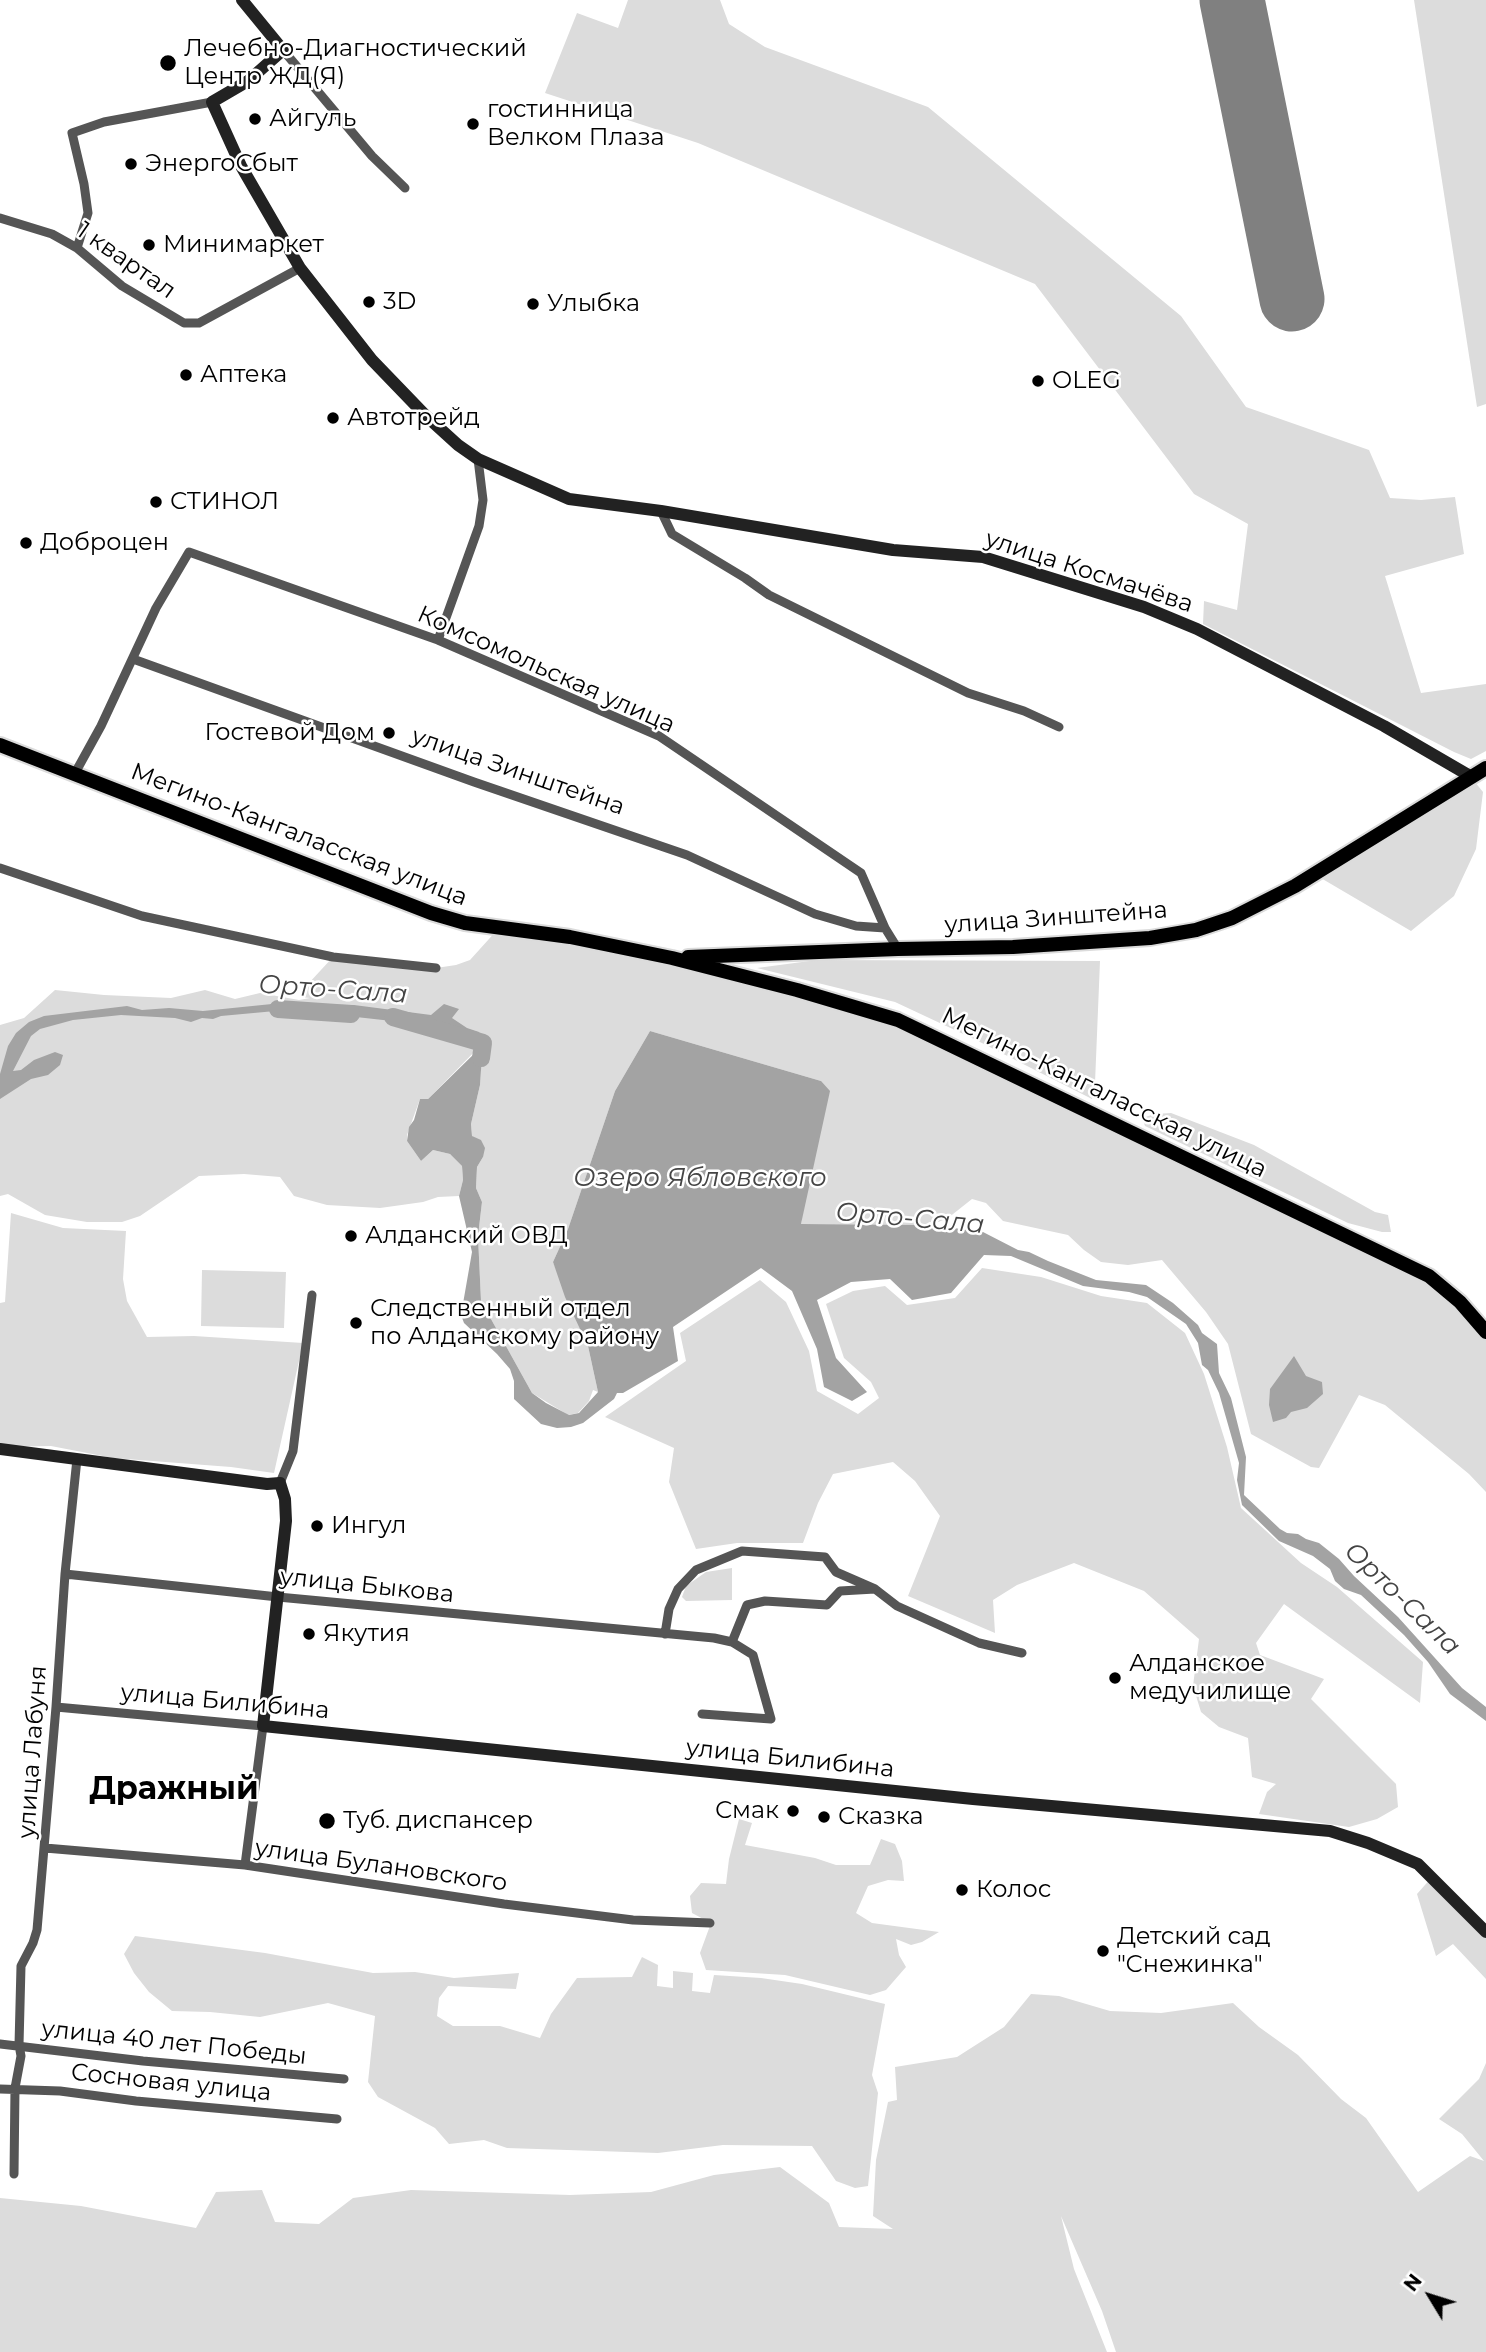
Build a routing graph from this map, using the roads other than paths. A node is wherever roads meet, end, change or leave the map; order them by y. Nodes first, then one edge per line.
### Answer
1 (242, 0) edge
2 (283, 50) junction
3 (212, 102) junction
4 (405, 188) dead end
5 (0, 218) edge
6 (77, 248) junction
7 (300, 268) junction
8 (478, 459) junction
9 (661, 512) junction
10 (438, 640) junction
11 (134, 659) junction
12 (1059, 727) dead end
13 (0, 745) edge
14 (1486, 768) edge
15 (74, 775) junction
16 (1470, 776) junction
17 (0, 868) edge
18 (886, 928) junction
19 (898, 949) junction
20 (672, 958) junction
21 (436, 968) dead end
22 (312, 1295) dead end
23 (1486, 1332) edge
24 (0, 1449) edge
25 (77, 1459) junction
26 (280, 1483) junction
27 (65, 1574) junction
28 (875, 1589) junction
29 (278, 1597) junction
30 (665, 1634) junction
31 (732, 1642) junction
32 (1022, 1653) dead end
33 (56, 1707) junction
34 (702, 1714) dead end
35 (263, 1726) junction
36 (45, 1848) junction
37 (245, 1865) junction
38 (710, 1923) dead end
39 (1486, 1931) edge
40 (0, 2043) edge
41 (19, 2045) junction
42 (344, 2079) dead end
43 (15, 2088) junction
44 (0, 2089) edge
45 (337, 2119) dead end
46 (14, 2174) dead end

1 - 2 street
2 - 3 street
2 - 4 street
3 - 6 street
3 - 7 street, улица Космачёва
5 - 6 street, 1 квартал
6 - 7 street, 1 квартал
7 - 8 street, улица Космачёва
8 - 9 street, улица Космачёва
8 - 10 street
9 - 12 street
9 - 16 street, улица Космачёва
10 - 11 street, Комсомольская улица
10 - 18 street, Комсомольская улица
11 - 15 street
11 - 18 street, улица Зинштейна
13 - 15 main road, Мегино-Кангаласская улица
14 - 16 main road, улица Зинштейна
15 - 20 main road, Мегино-Кангаласская улица
16 - 19 main road, улица Зинштейна
17 - 21 street
18 - 19 street, Комсомольская улица
19 - 20 main road, Мегино-Кангаласская улица
20 - 23 main road, Мегино-Кангаласская улица
22 - 26 street
24 - 25 street
25 - 26 street
25 - 27 street, улица Лабуня
26 - 29 street
27 - 29 street, улица Быкова
27 - 33 street, улица Лабуня
28 - 30 street
28 - 31 street
28 - 32 street
29 - 30 street, улица Быкова
29 - 35 street
30 - 31 street, улица Быкова
31 - 34 street
33 - 35 street, улица Билибина
33 - 36 street, улица Лабуня
35 - 37 street
35 - 39 street, улица Билибина
36 - 37 street, улица Булановского
36 - 41 street, улица Лабуня
37 - 38 street, улица Булановского
40 - 41 street, улица 40 лет Победы
41 - 42 street, улица 40 лет Победы
41 - 43 street, улица Лабуня
43 - 44 street, Сосновая улица
43 - 45 street, Сосновая улица
43 - 46 street, улица Лабуня

